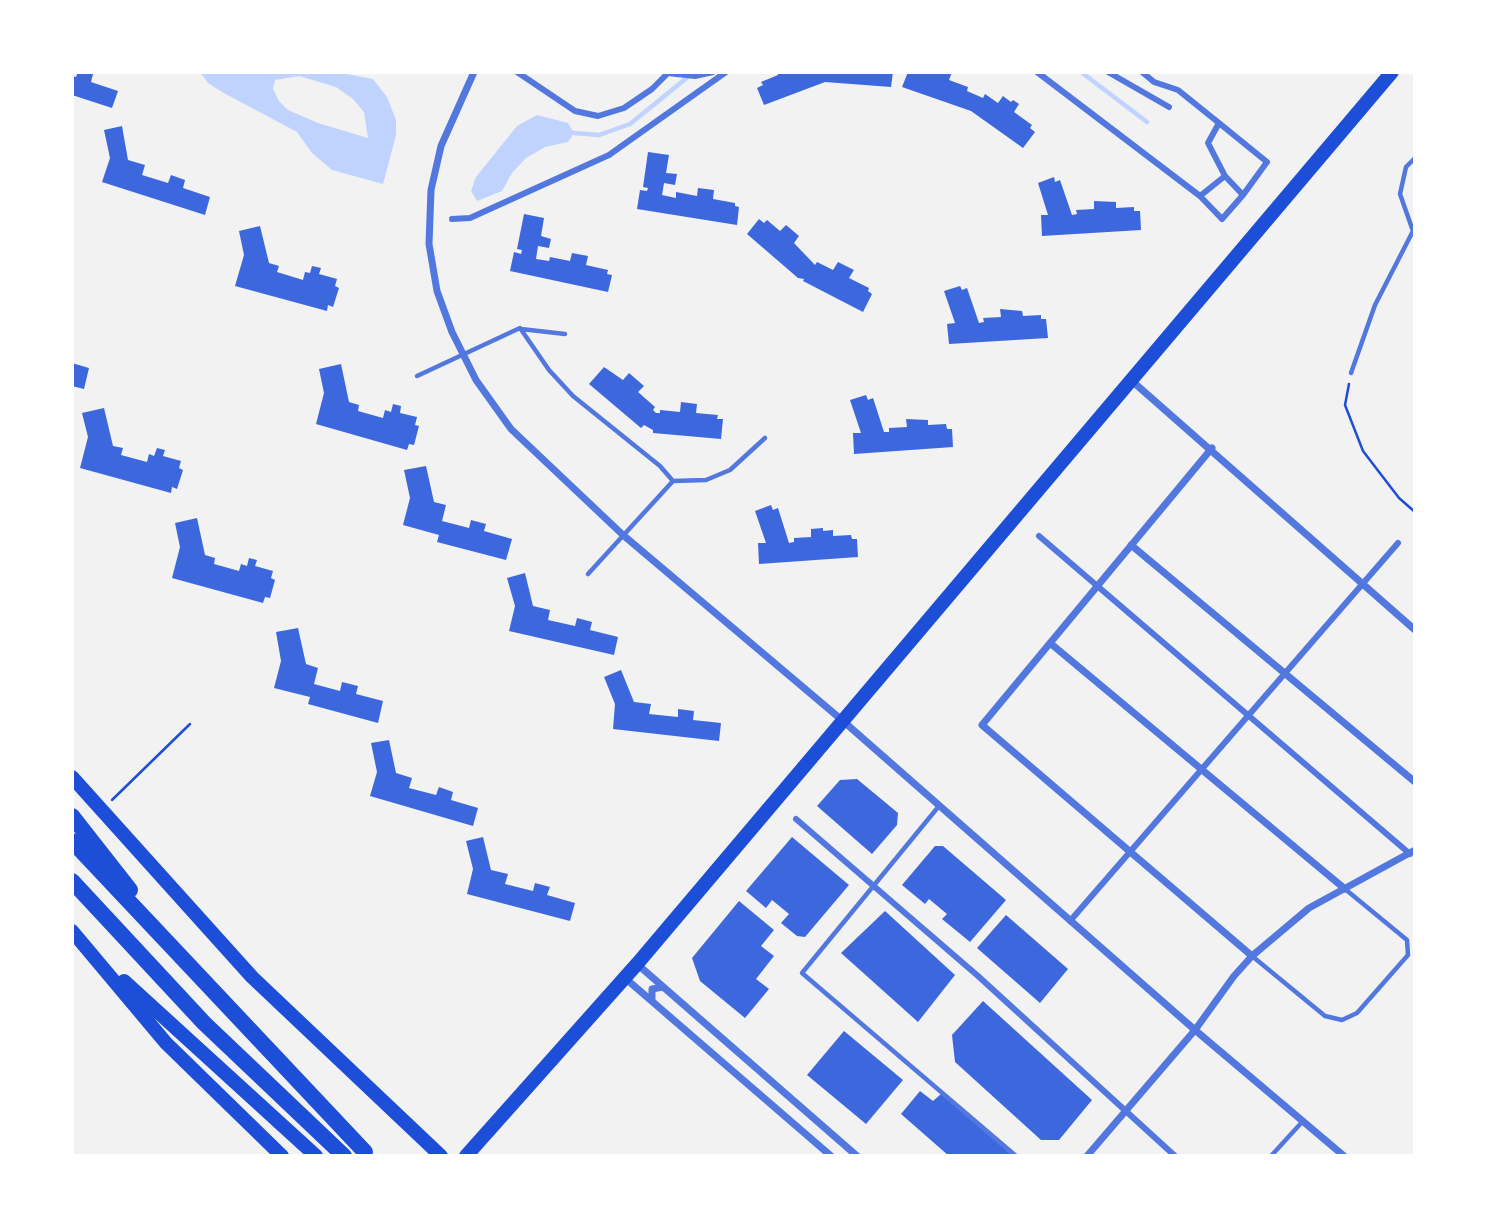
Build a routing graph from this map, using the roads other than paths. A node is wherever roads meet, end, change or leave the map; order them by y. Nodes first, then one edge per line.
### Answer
1 (474, 72) edge
2 (517, 72) edge
3 (668, 72) edge
4 (713, 72) edge
5 (726, 72) edge
6 (1039, 72) edge
7 (1108, 72) edge
8 (1142, 72) edge
9 (1392, 72) edge
10 (1169, 107) dead end
11 (1219, 123) junction
12 (1415, 158) edge
13 (1224, 176) junction
14 (1243, 195) junction
15 (1200, 196) junction
16 (452, 219) dead end
17 (520, 328) junction
18 (565, 334) dead end
19 (464, 357) junction
20 (1351, 373) road end
21 (417, 376) dead end
22 (1132, 381) junction
23 (765, 438) dead end
24 (1212, 448) junction
25 (673, 481) junction
26 (623, 535) junction
27 (1039, 536) dead end
28 (1398, 543) dead end
29 (1131, 545) junction
30 (588, 574) dead end
31 (1363, 583) junction
32 (1097, 586) junction
33 (1415, 630) edge
34 (1050, 643) junction
35 (1286, 674) junction
36 (1247, 717) junction
37 (843, 720) junction
38 (1200, 768) junction
39 (72, 777) edge
40 (1415, 782) edge
41 (940, 805) junction
42 (72, 816) edge
43 (796, 819) dead end
44 (72, 841) edge
45 (1130, 851) junction
46 (1412, 852) edge
47 (72, 881) edge
48 (874, 886) junction
49 (1345, 890) junction
50 (72, 891) edge
51 (1070, 921) junction
52 (72, 932) edge
53 (91, 953) junction
54 (1252, 956) junction
55 (637, 964) junction
56 (625, 978) junction
57 (204, 982) junction
58 (663, 987) junction
59 (652, 1002) junction
60 (204, 1023) junction
61 (1195, 1030) junction
62 (1124, 1113) junction
63 (1303, 1121) junction
64 (365, 1152) dead end
65 (282, 1156) edge
66 (316, 1156) edge
67 (344, 1156) edge
68 (441, 1156) edge
69 (466, 1156) edge
70 (831, 1156) edge
71 (857, 1156) edge
72 (1016, 1156) edge
73 (1087, 1156) edge
74 (1175, 1156) edge
75 (1270, 1156) edge
76 (1344, 1156) edge

1 - 19 street
2 - 3 street
3 - 4 street
5 - 16 street
6 - 15 street
7 - 10 street
8 - 11 street
9 - 22 main road
11 - 13 street
11 - 14 street
12 - 20 lane
13 - 14 street
13 - 15 street
14 - 15 street
17 - 18 lane
17 - 19 lane
17 - 25 lane
19 - 21 lane
19 - 26 street
22 - 24 street
22 - 37 main road
23 - 25 lane
24 - 29 street
24 - 31 street
25 - 26 lane
26 - 30 lane
26 - 37 street
27 - 32 street
28 - 31 street
29 - 32 street
29 - 35 street
31 - 33 street
31 - 35 street
32 - 34 street
32 - 36 street
34 - 38 street
34 - 45 street
35 - 36 street
35 - 40 street
36 - 38 street
36 - 46 street
37 - 41 street
37 - 55 main road
38 - 45 street
38 - 49 street
39 - 68 main road
41 - 48 lane
41 - 51 street
42 - 57 highway
43 - 48 street
44 - 57 highway
45 - 51 street
45 - 54 street
46 - 49 street
47 - 60 highway
48 - 62 street
48 - 72 lane
49 - 54 street
49 - 54 lane
50 - 60 highway
51 - 61 street
52 - 53 main road
53 - 65 main road
53 - 66 main road
54 - 61 street
55 - 56 main road
55 - 58 street
56 - 59 street
56 - 69 main road
57 - 64 highway
58 - 59 street
58 - 71 street
59 - 70 street
60 - 67 highway
61 - 62 street
61 - 63 street
62 - 73 street
62 - 74 street
63 - 75 lane
63 - 76 street

